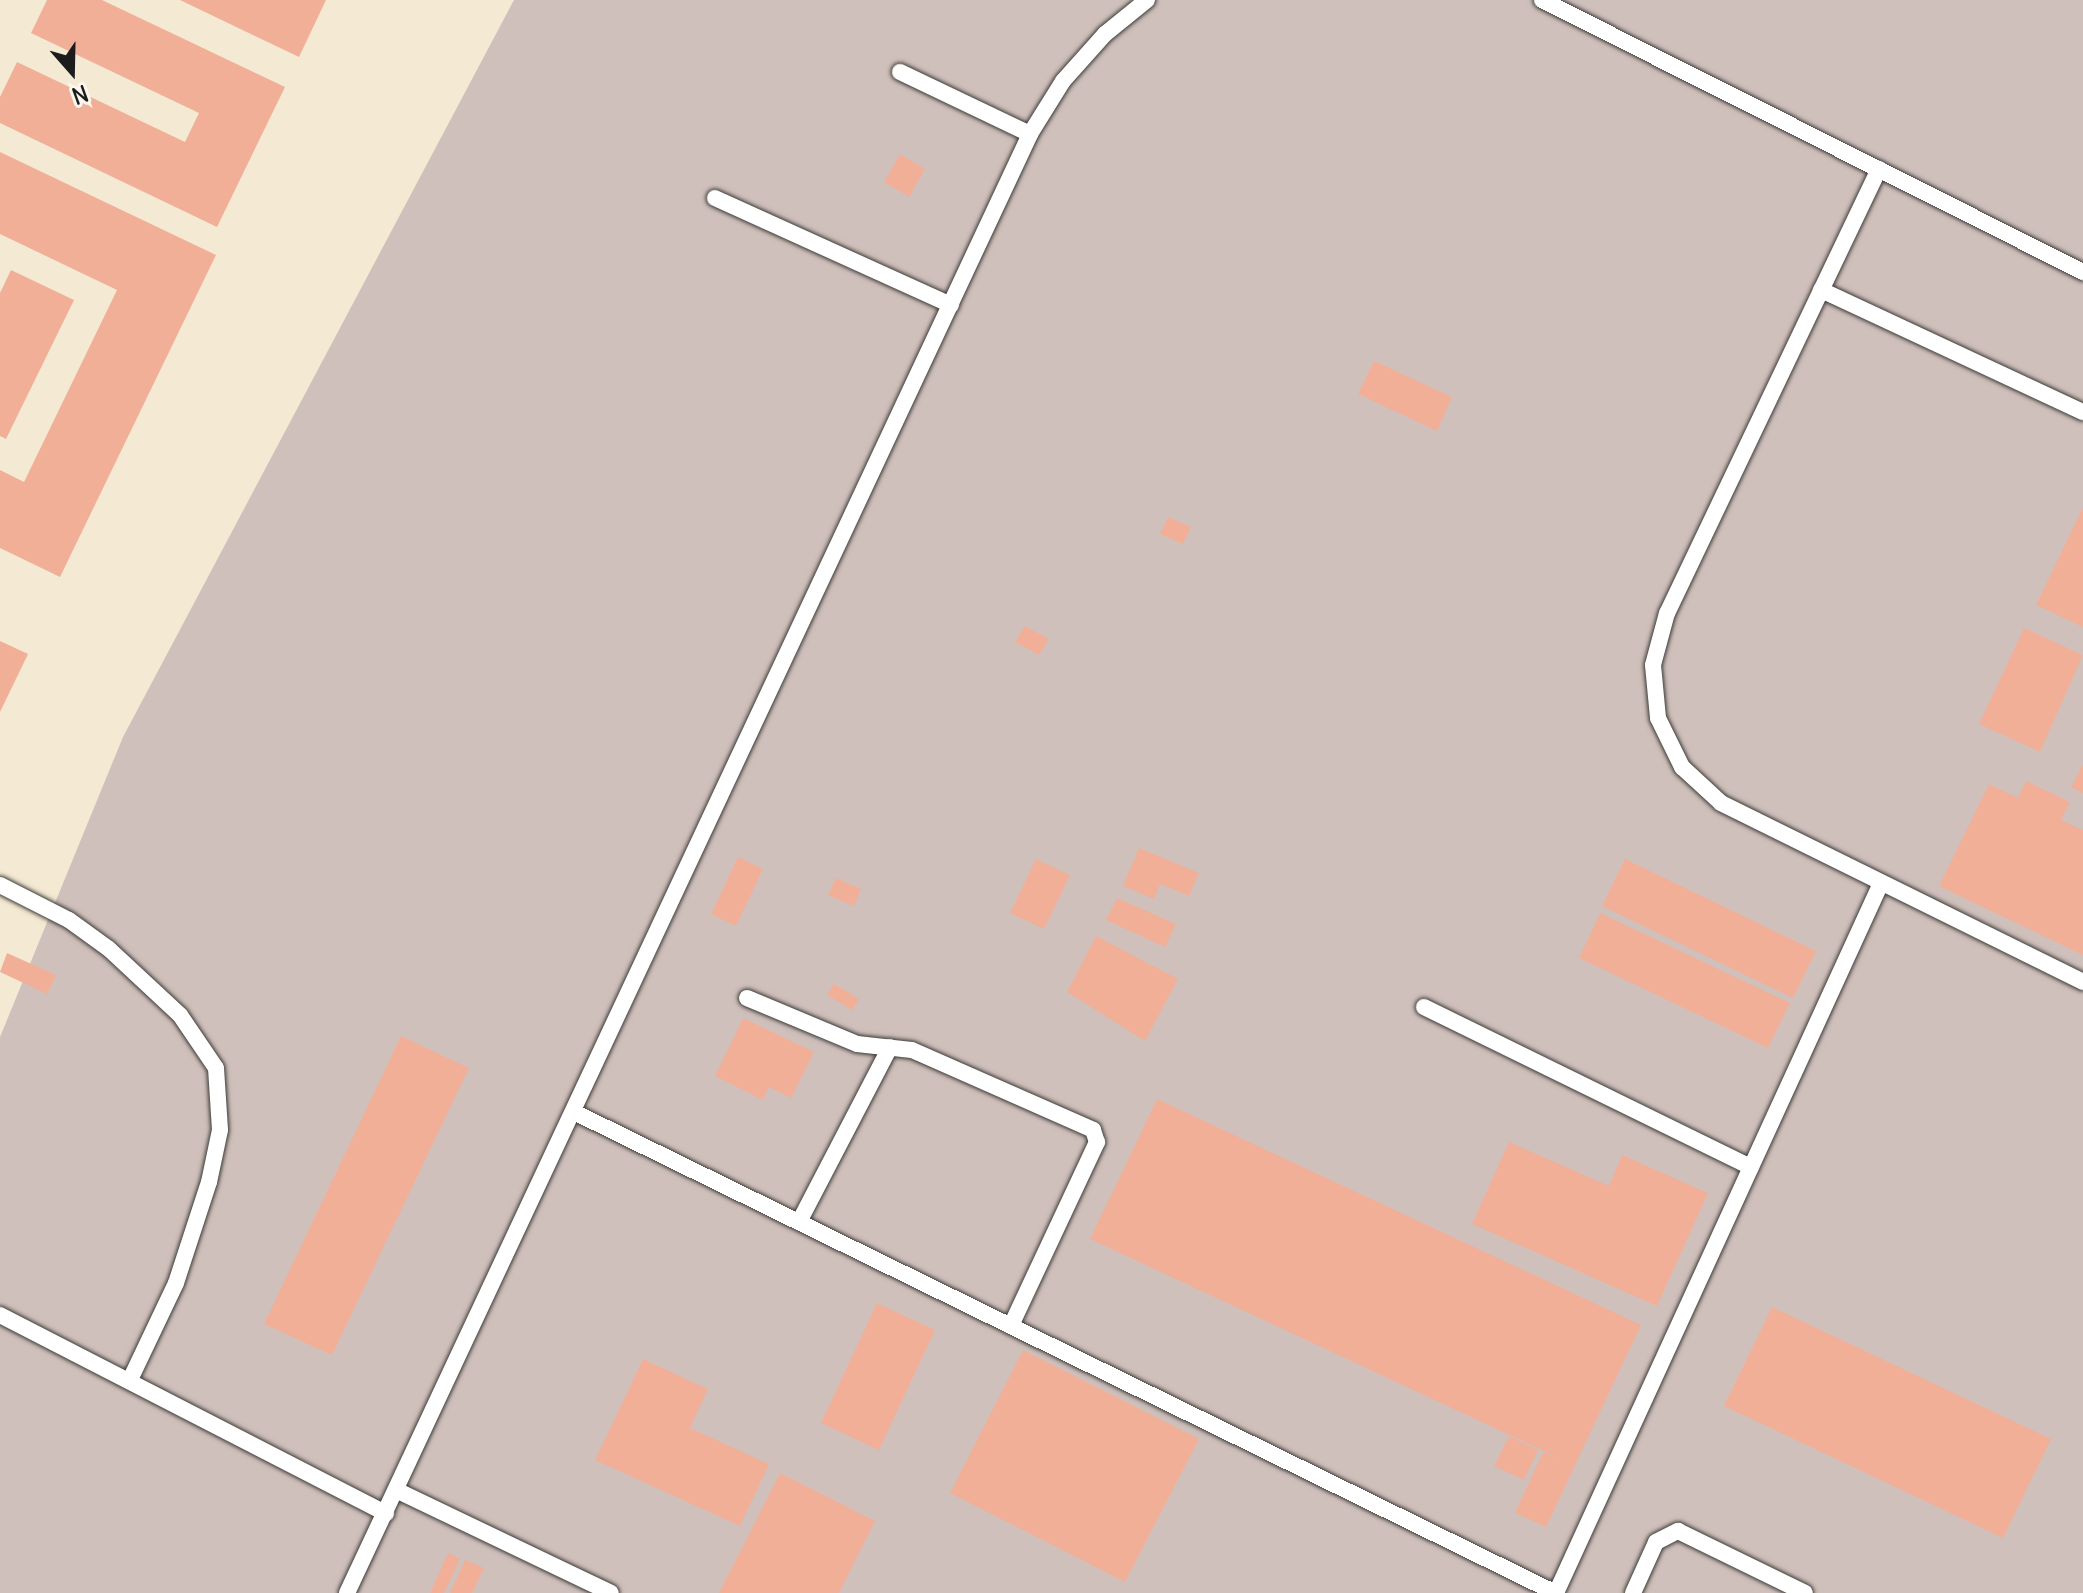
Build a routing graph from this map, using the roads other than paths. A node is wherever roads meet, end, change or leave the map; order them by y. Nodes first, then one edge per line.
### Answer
1 (1147, 0) edge
2 (1542, 0) edge
3 (900, 72) dead end
4 (1030, 134) junction
5 (1879, 169) junction
6 (715, 198) dead end
7 (2083, 272) edge
8 (1821, 290) junction
9 (951, 305) junction
10 (2083, 412) edge
11 (1881, 883) junction
12 (0, 885) edge
13 (2083, 982) edge
14 (747, 998) dead end
15 (1424, 1007) dead end
16 (890, 1047) junction
17 (576, 1113) junction
18 (1751, 1167) junction
19 (799, 1222) junction
20 (0, 1315) edge
21 (1011, 1326) junction
22 (130, 1380) junction
23 (396, 1490) junction
24 (386, 1513) junction
25 (347, 1593) edge
26 (611, 1593) edge
27 (1556, 1593) edge
28 (1633, 1593) edge
29 (1805, 1593) edge

1 - 4 lane
2 - 5 lane
3 - 4 lane
4 - 9 lane
5 - 7 lane
5 - 8 lane
6 - 9 lane
8 - 10 lane
8 - 11 lane
9 - 17 lane
11 - 13 lane
11 - 18 lane
12 - 22 lane
14 - 16 lane
15 - 18 lane
16 - 19 lane
16 - 21 lane
17 - 19 lane
17 - 23 lane
18 - 27 lane
19 - 21 lane
20 - 22 lane
21 - 27 lane
22 - 24 lane
23 - 24 lane
23 - 26 lane
24 - 25 lane
28 - 29 lane

